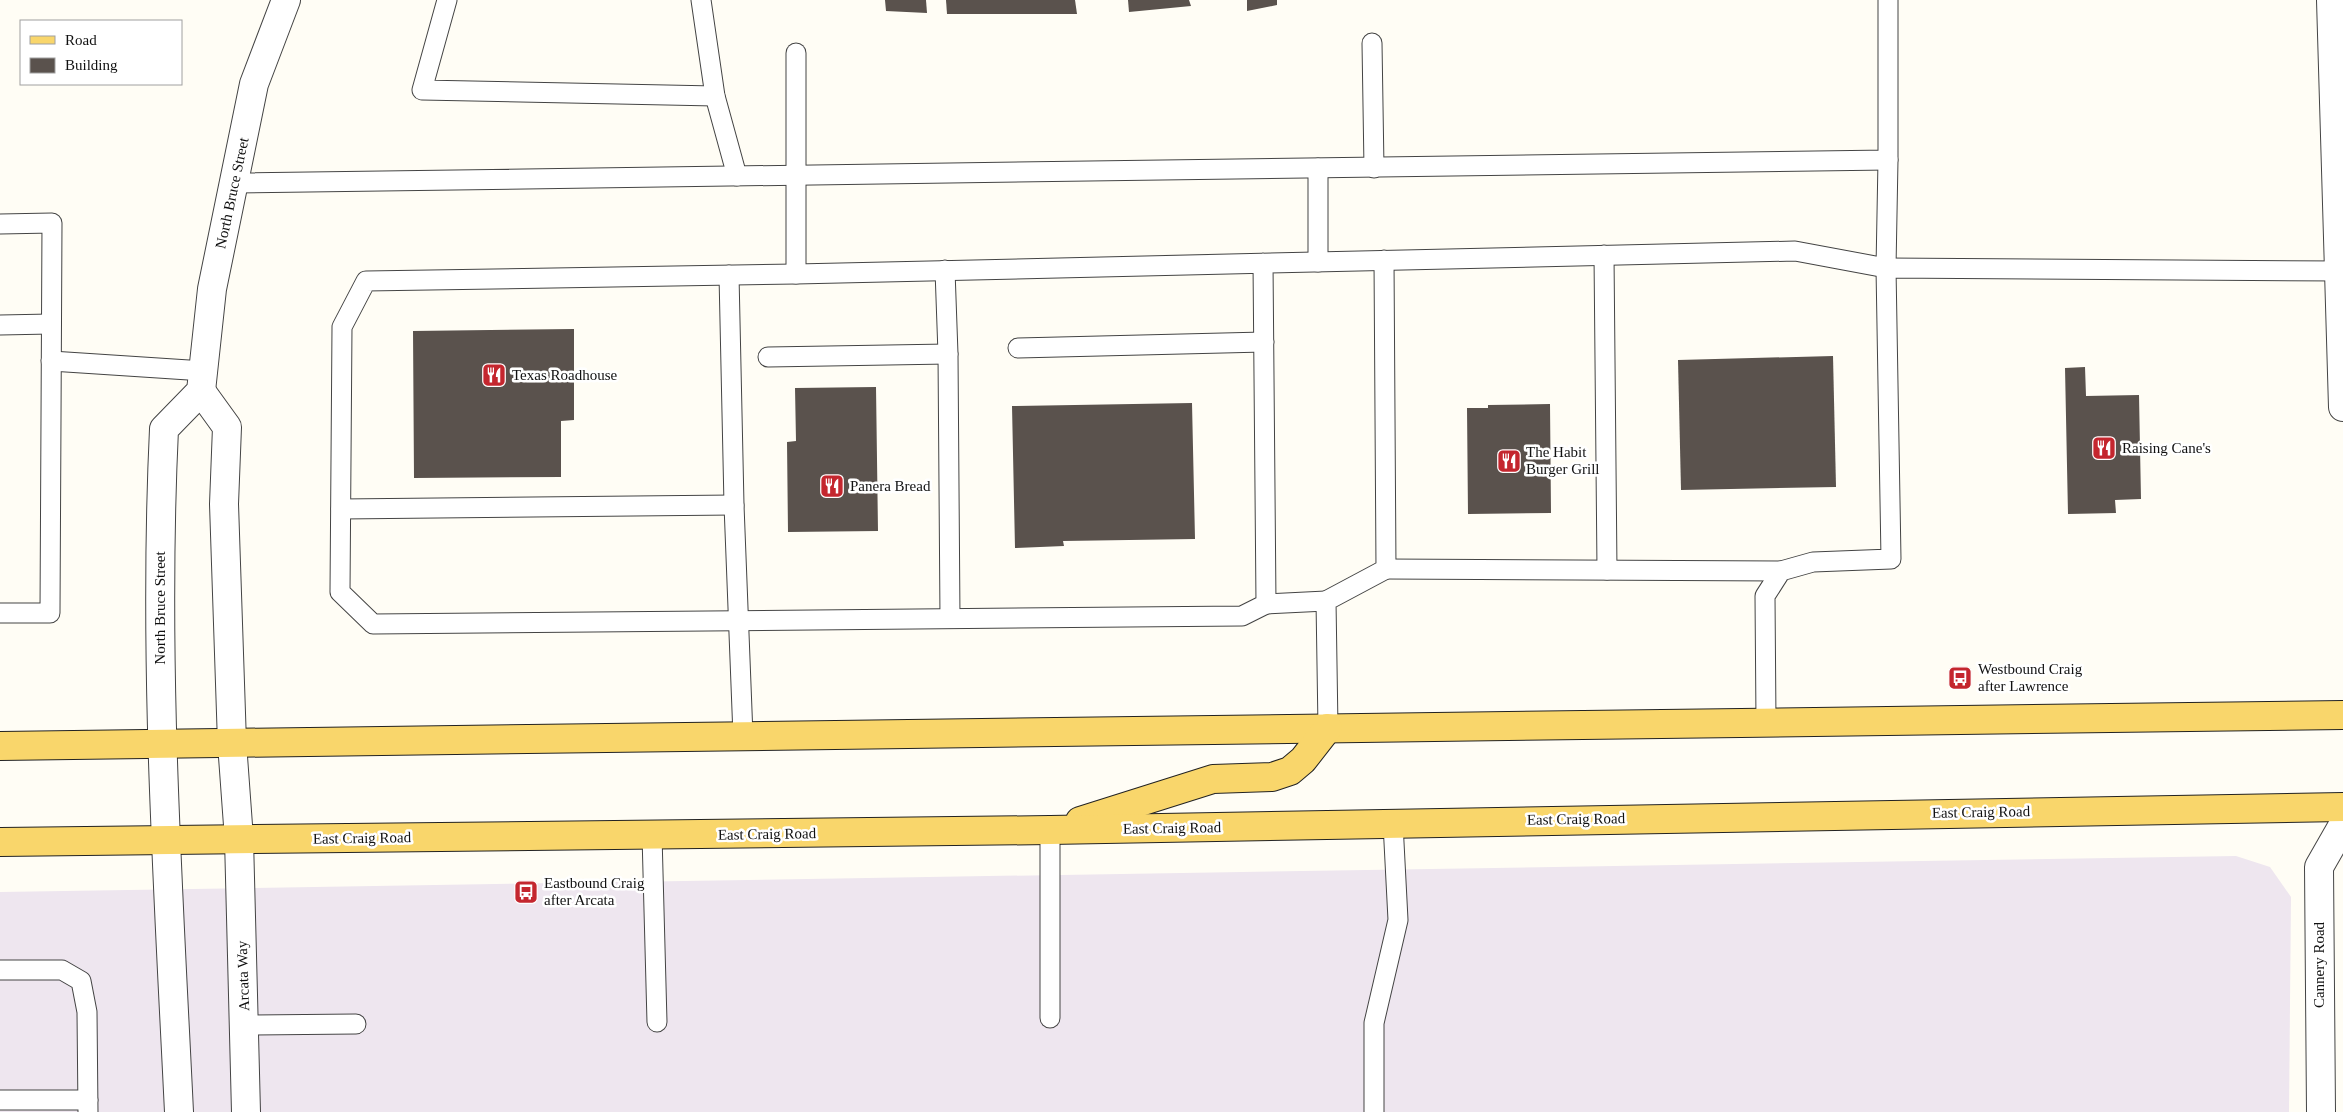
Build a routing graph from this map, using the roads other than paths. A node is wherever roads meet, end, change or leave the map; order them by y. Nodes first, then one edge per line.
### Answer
1 (286, 0) edge
2 (447, 0) edge
3 (700, 0) edge
4 (1888, 0) edge
5 (2331, 0) edge
6 (1372, 43) dead end
7 (796, 53) dead end
8 (715, 96) junction
9 (1888, 160) junction
10 (1318, 168) junction
11 (1374, 168) junction
12 (796, 175) junction
13 (737, 176) junction
14 (233, 183) junction
15 (0, 224) edge
16 (1604, 255) junction
17 (1384, 260) junction
18 (1318, 262) junction
19 (1264, 263) junction
20 (1886, 268) junction
21 (945, 270) junction
22 (2341, 271) edge
23 (796, 274) junction
24 (729, 275) junction
25 (51, 324) junction
26 (0, 325) edge
27 (1264, 342) junction
28 (1018, 348) dead end
29 (948, 354) junction
30 (768, 357) dead end
31 (51, 361) junction
32 (203, 381) junction
33 (2343, 407) edge
34 (734, 505) junction
35 (341, 509) junction
36 (1386, 569) junction
37 (1607, 570) junction
38 (1781, 571) junction
39 (1326, 601) junction
40 (1266, 604) junction
41 (0, 613) edge
42 (950, 618) junction
43 (738, 620) junction
44 (2343, 715) edge
45 (1766, 722) junction
46 (1328, 728) junction
47 (743, 736) junction
48 (232, 743) junction
49 (160, 744) junction
50 (0, 746) edge
51 (2343, 807) edge
52 (1393, 823) junction
53 (2343, 825) edge
54 (1050, 830) junction
55 (652, 835) junction
56 (239, 839) junction
57 (166, 840) junction
58 (0, 842) edge
59 (0, 970) edge
60 (1050, 1018) dead end
61 (657, 1022) dead end
62 (356, 1024) dead end
63 (244, 1025) junction
64 (0, 1100) edge
65 (88, 1106) edge
66 (179, 1112) edge
67 (246, 1112) edge
68 (1374, 1112) edge
69 (2320, 1112) edge

1 - 14 street, North Bruce Street
2 - 8 lane
3 - 8 lane
4 - 9 lane
5 - 22 street
6 - 11 lane
7 - 12 lane
8 - 13 lane
9 - 11 lane
9 - 20 lane
10 - 11 lane
10 - 12 lane
10 - 18 lane
12 - 13 lane
12 - 23 lane
13 - 14 lane
14 - 32 street, North Bruce Street
15 - 25 lane
16 - 17 lane
16 - 20 lane
16 - 37 lane
17 - 18 lane
17 - 36 lane
18 - 19 lane
19 - 21 lane
19 - 27 lane
20 - 22 lane
20 - 38 lane
21 - 23 lane
21 - 29 lane
22 - 33 street
23 - 24 lane
24 - 34 lane
24 - 35 lane
25 - 26 lane
25 - 31 lane
27 - 28 lane
27 - 40 lane
29 - 30 lane
29 - 42 lane
31 - 32 lane
31 - 41 lane
32 - 48 street
32 - 49 street, North Bruce Street
34 - 35 lane
34 - 43 lane
35 - 43 lane
36 - 37 lane
36 - 39 lane
37 - 38 lane
38 - 45 lane
39 - 40 lane
39 - 46 lane
40 - 42 lane
42 - 43 lane
43 - 47 lane
44 - 45 main road
45 - 46 main road
46 - 47 main road
46 - 54 main road
47 - 48 main road
48 - 49 main road
48 - 56 street
49 - 50 main road
49 - 57 street, North Bruce Street
51 - 52 main road, East Craig Road
52 - 54 main road, East Craig Road
52 - 68 lane
53 - 69 street, Cannery Road
54 - 55 main road, East Craig Road
54 - 60 lane
55 - 56 main road, East Craig Road
55 - 61 lane
56 - 57 main road, East Craig Road
56 - 63 street, Arcata Way
57 - 58 main road, East Craig Road
57 - 66 street
59 - 65 lane
62 - 63 lane
63 - 67 street, Arcata Way
64 - 65 lane

